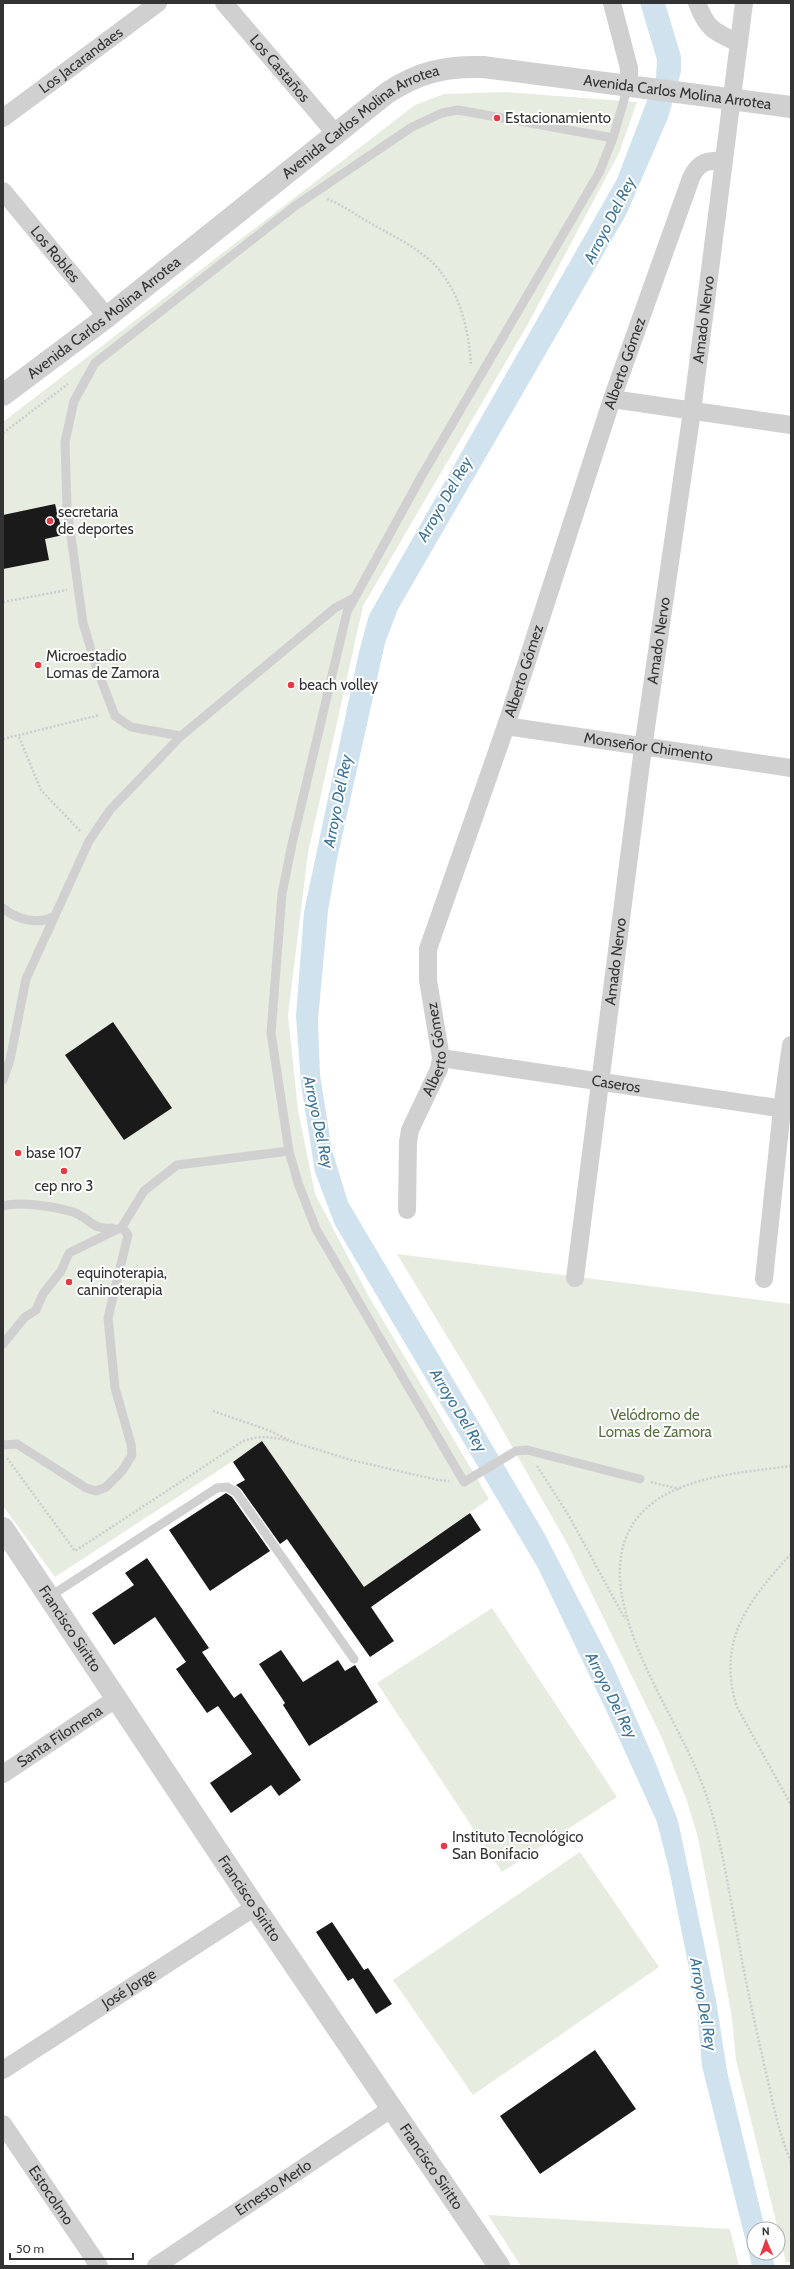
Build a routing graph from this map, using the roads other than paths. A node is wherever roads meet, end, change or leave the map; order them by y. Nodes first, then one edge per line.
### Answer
1 (158, 3) edge
2 (224, 3) edge
3 (612, 3) edge
4 (697, 3) edge
5 (744, 3) edge
6 (738, 43) junction
7 (638, 86) junction
8 (732, 99) junction
9 (791, 107) edge
10 (3, 118) edge
11 (335, 133) junction
12 (613, 138) junction
13 (724, 161) junction
14 (3, 191) edge
15 (107, 317) junction
16 (3, 395) edge
17 (612, 399) junction
18 (692, 411) junction
19 (791, 425) edge
20 (354, 598) junction
21 (506, 726) junction
22 (181, 736) junction
23 (644, 748) junction
24 (791, 768) edge
25 (3, 908) edge
26 (55, 916) junction
27 (791, 1045) edge
28 (441, 1058) junction
29 (3, 1080) edge
30 (600, 1081) junction
31 (786, 1110) edge
32 (289, 1151) junction
33 (3, 1206) edge
34 (407, 1210) dead end
35 (122, 1227) junction
36 (575, 1278) dead end
37 (764, 1279) dead end
38 (3, 1344) edge
39 (3, 1445) edge
40 (640, 1479) road end
41 (3, 1528) edge
42 (49, 1597) junction
43 (354, 1659) dead end
44 (117, 1698) junction
45 (3, 1774) edge
46 (255, 1907) junction
47 (3, 2070) edge
48 (391, 2109) junction
49 (3, 2124) edge
50 (99, 2266) edge
51 (156, 2266) edge
52 (499, 2266) edge

1 - 10 street, Los Jacarandaes
2 - 11 street, Los Castaños
3 - 7 street
4 - 6 street
5 - 6 street, Amado Nervo
6 - 8 street, Amado Nervo
7 - 8 street, Avenida Carlos Molina Arrotea
7 - 11 street, Avenida Carlos Molina Arrotea
7 - 12 lane
8 - 9 street, Avenida Carlos Molina Arrotea
8 - 13 street, Amado Nervo
11 - 15 street, Avenida Carlos Molina Arrotea
12 - 20 lane
12 - 22 lane
13 - 17 street, Alberto Gómez
13 - 18 street, Amado Nervo
14 - 15 street, Los Robles
15 - 16 street, Avenida Carlos Molina Arrotea
17 - 18 street
17 - 21 street, Alberto Gómez
18 - 19 street
18 - 23 street, Amado Nervo
20 - 22 lane
20 - 32 lane
21 - 23 street, Monseñor Chimento
21 - 28 street, Alberto Gómez
22 - 26 lane
23 - 24 street, Monseñor Chimento
23 - 30 street, Amado Nervo
25 - 26 lane
26 - 29 lane
27 - 31 street
28 - 30 street, Caseros
28 - 34 street, Alberto Gómez
30 - 31 street, Caseros
30 - 36 street, Amado Nervo
31 - 37 street
32 - 35 lane
32 - 40 lane
33 - 35 lane
35 - 38 lane
35 - 39 lane
41 - 42 street, Francisco Siritto
42 - 43 lane
42 - 44 street, Francisco Siritto
44 - 45 street, Santa Filomena
44 - 46 street, Francisco Siritto
46 - 47 street, José Jorge
46 - 48 street, Francisco Siritto
48 - 51 street, Ernesto Merlo
48 - 52 street, Francisco Siritto
49 - 50 street, Estocolmo

